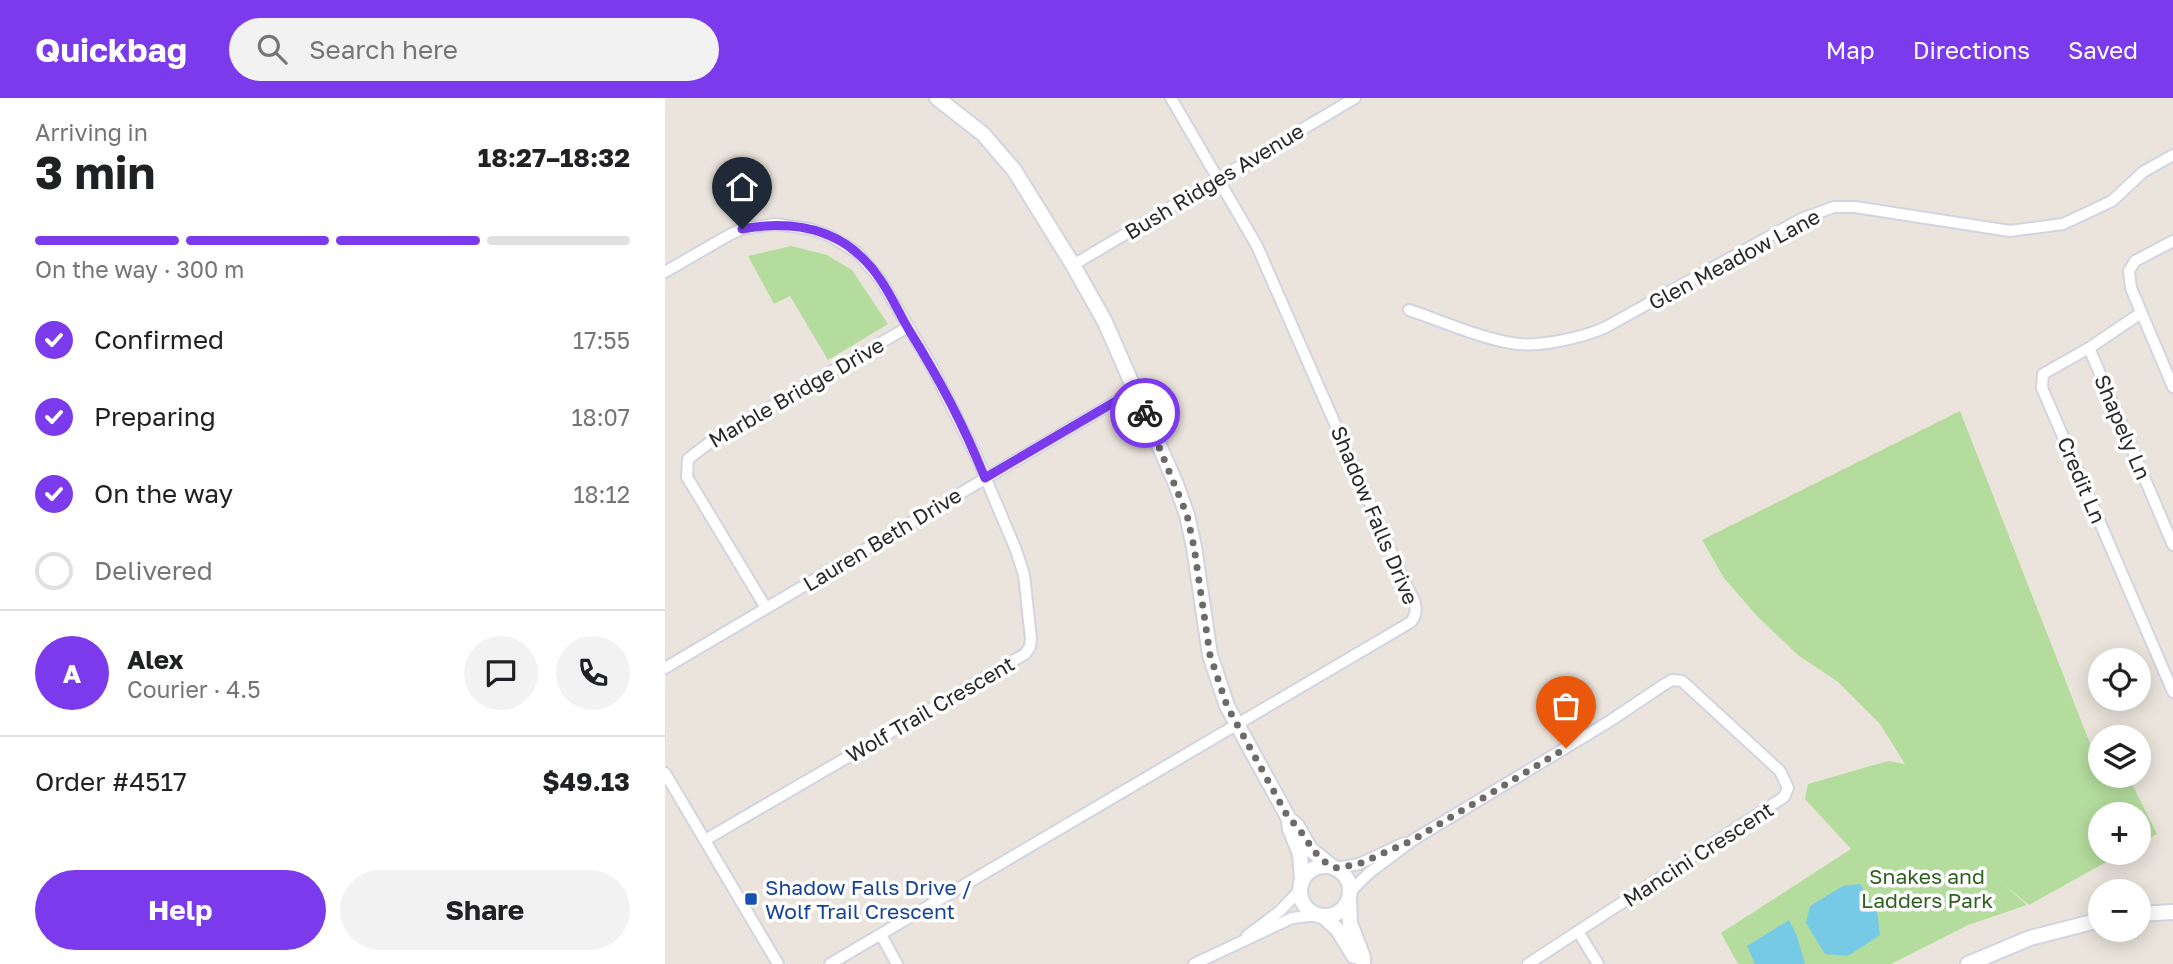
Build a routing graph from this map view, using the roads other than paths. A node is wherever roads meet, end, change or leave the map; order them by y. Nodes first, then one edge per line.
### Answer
1 (937, 98) edge
2 (1171, 98) edge
3 (1355, 98) edge
4 (2173, 155) edge
5 (1219, 178) junction
6 (2173, 241) edge
7 (1073, 265) junction
8 (665, 272) edge
9 (1409, 310) dead end
10 (2141, 313) junction
11 (908, 327) junction
12 (2089, 348) junction
13 (2173, 387) edge
14 (1135, 390) junction
15 (985, 478) junction
16 (2173, 545) edge
17 (766, 608) junction
18 (665, 668) edge
19 (2173, 692) edge
20 (1236, 724) junction
21 (665, 773) edge
22 (1289, 819) junction
23 (705, 840) junction
24 (1413, 840) junction
25 (1334, 867) junction
26 (1301, 886) junction
27 (1350, 896) junction
28 (2173, 912) edge
29 (2151, 913) edge
30 (1320, 915) junction
31 (2088, 922) edge
32 (1579, 933) junction
33 (881, 935) junction
34 (1245, 938) junction
35 (778, 964) edge
36 (830, 964) edge
37 (897, 964) edge
38 (1194, 964) edge
39 (1362, 964) edge
40 (1528, 964) edge
41 (1598, 964) edge
42 (1968, 964) edge

1 - 7 street
2 - 5 street
3 - 5 street, Bush Ridges Avenue
4 - 9 street, Glen Meadow Lane
5 - 7 street, Bush Ridges Avenue
5 - 20 street, Shadow Falls Drive
6 - 10 street
7 - 14 street
8 - 11 street, Wolf Trail Crescent
10 - 12 street, Credit Ln
10 - 13 street
11 - 15 street, Wolf Trail Crescent
11 - 17 street, Marble Bridge Drive
12 - 16 street, Shapely Ln
12 - 19 street, Credit Ln
14 - 15 street, Lauren Beth Drive
14 - 20 street
15 - 17 street, Lauren Beth Drive
15 - 23 street, Wolf Trail Crescent
17 - 18 street, Lauren Beth Drive
20 - 22 street
20 - 33 street, Shadow Falls Drive
21 - 23 street
22 - 25 street
22 - 26 street
23 - 35 street
24 - 25 street, Mancini Crescent
24 - 27 street, Mancini Crescent
24 - 32 street, Mancini Crescent
25 - 26 street
25 - 27 street
26 - 30 street
26 - 34 street
27 - 30 street
27 - 39 street
28 - 29 street
30 - 34 street
30 - 39 street
31 - 42 street
32 - 40 street, Mancini Crescent
32 - 41 street
33 - 36 street, Shadow Falls Drive
33 - 37 street
34 - 38 street

